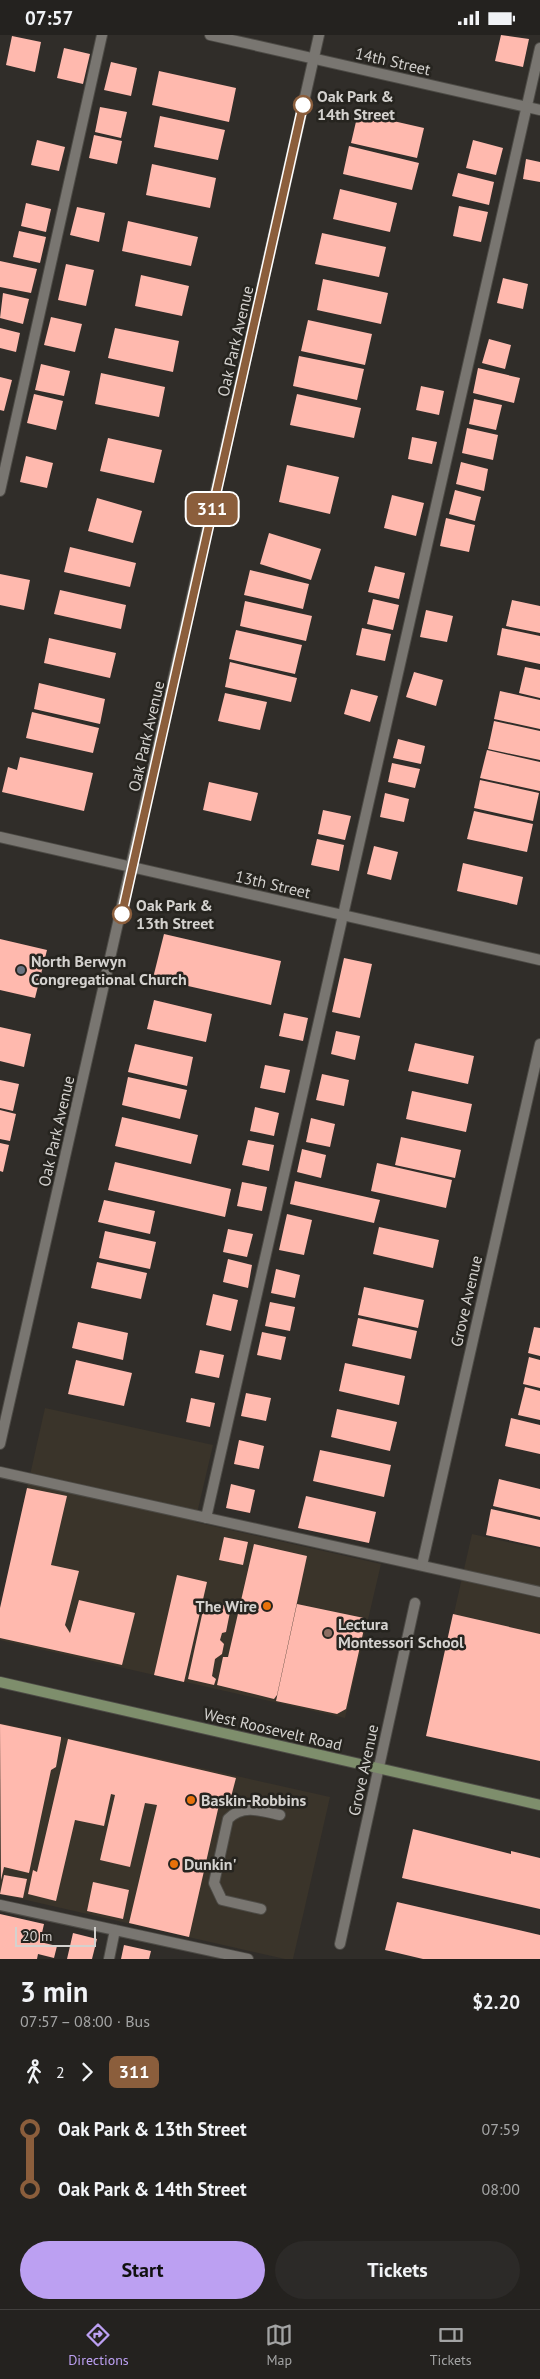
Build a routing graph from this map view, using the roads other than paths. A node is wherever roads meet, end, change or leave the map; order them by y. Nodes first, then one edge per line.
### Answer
1 (102, 35) edge
2 (210, 35) edge
3 (319, 35) edge
4 (540, 48) edge
5 (314, 59) junction
6 (527, 107) junction
7 (540, 110) edge
8 (0, 491) edge
9 (0, 837) edge
10 (132, 867) junction
11 (343, 915) junction
12 (540, 959) edge
13 (540, 1044) edge
14 (0, 1444) edge
15 (0, 1472) edge
16 (206, 1518) junction
17 (422, 1565) junction
18 (540, 1592) edge
19 (415, 1603) dead end
20 (0, 1683) edge
21 (379, 1769) junction
22 (540, 1805) edge
23 (280, 1815) dead end
24 (0, 1905) edge
25 (261, 1909) dead end
26 (115, 1930) junction
27 (340, 1944) dead end
28 (109, 1959) edge
29 (248, 1959) edge

1 - 8 street
2 - 5 street, 14th Street
3 - 5 street, Oak Park Avenue
4 - 6 street
5 - 6 street, 14th Street
5 - 10 street, Oak Park Avenue
6 - 7 street, 14th Street
6 - 11 street
9 - 10 street, 13th Street
10 - 11 street, 13th Street
10 - 14 street, Oak Park Avenue
11 - 12 street, 13th Street
11 - 16 street
13 - 17 street, Grove Avenue
15 - 16 street
16 - 17 street
17 - 18 street
19 - 21 street, Grove Avenue
20 - 21 main road, West Roosevelt Road
21 - 22 main road, West Roosevelt Road
21 - 27 street, Grove Avenue
23 - 25 street
24 - 26 street
26 - 28 street
26 - 29 street

